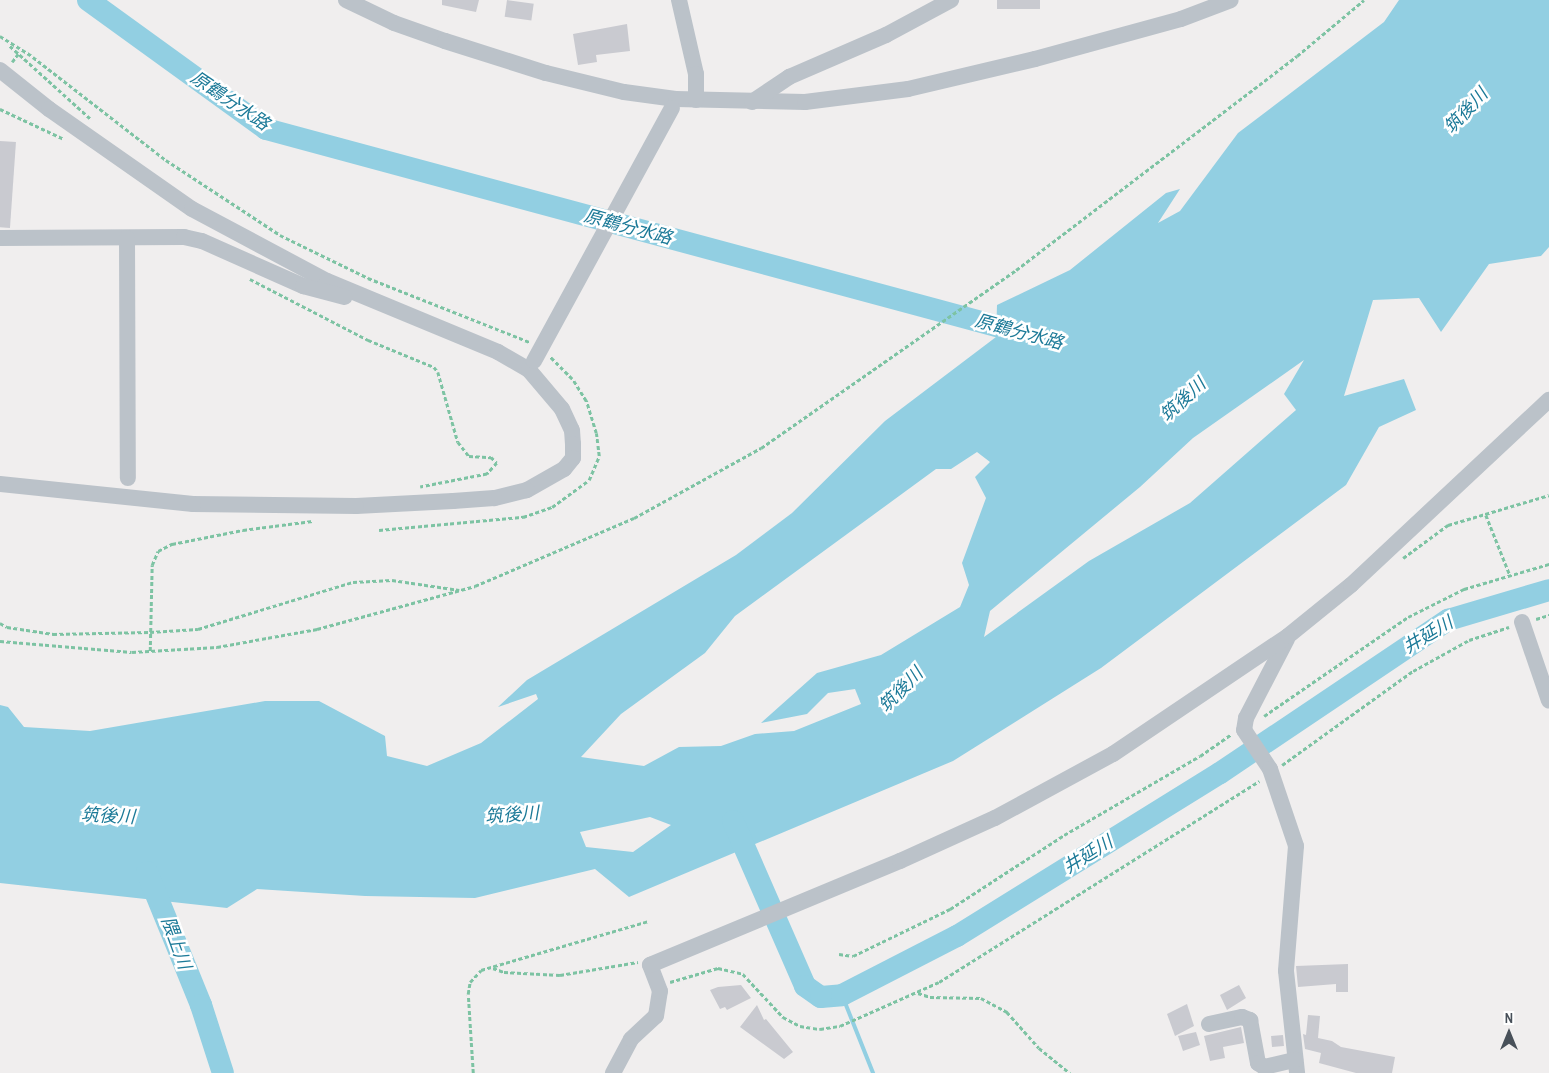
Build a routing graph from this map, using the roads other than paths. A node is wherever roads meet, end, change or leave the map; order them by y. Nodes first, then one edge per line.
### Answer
1 (346, 0) edge
2 (679, 0) edge
3 (951, 0) edge
4 (1231, 0) edge
5 (0, 70) edge
6 (696, 100) junction
7 (752, 102) junction
8 (674, 104) junction
9 (0, 238) edge
10 (127, 238) junction
11 (370, 301) junction
12 (532, 365) junction
13 (1549, 400) edge
14 (128, 478) dead end
15 (0, 484) edge
16 (1522, 622) road end
17 (1288, 636) junction
18 (1549, 701) edge
19 (1209, 1024) dead end
20 (1296, 1067) edge
21 (614, 1073) edge

1 - 8 street
2 - 6 street
3 - 7 street
4 - 7 street
5 - 11 street
6 - 7 street
6 - 8 street
8 - 12 street, bridge
9 - 10 street
10 - 11 street
10 - 14 street
11 - 12 street
12 - 15 street
13 - 17 street
16 - 18 street
17 - 20 street
17 - 21 street
19 - 20 street

